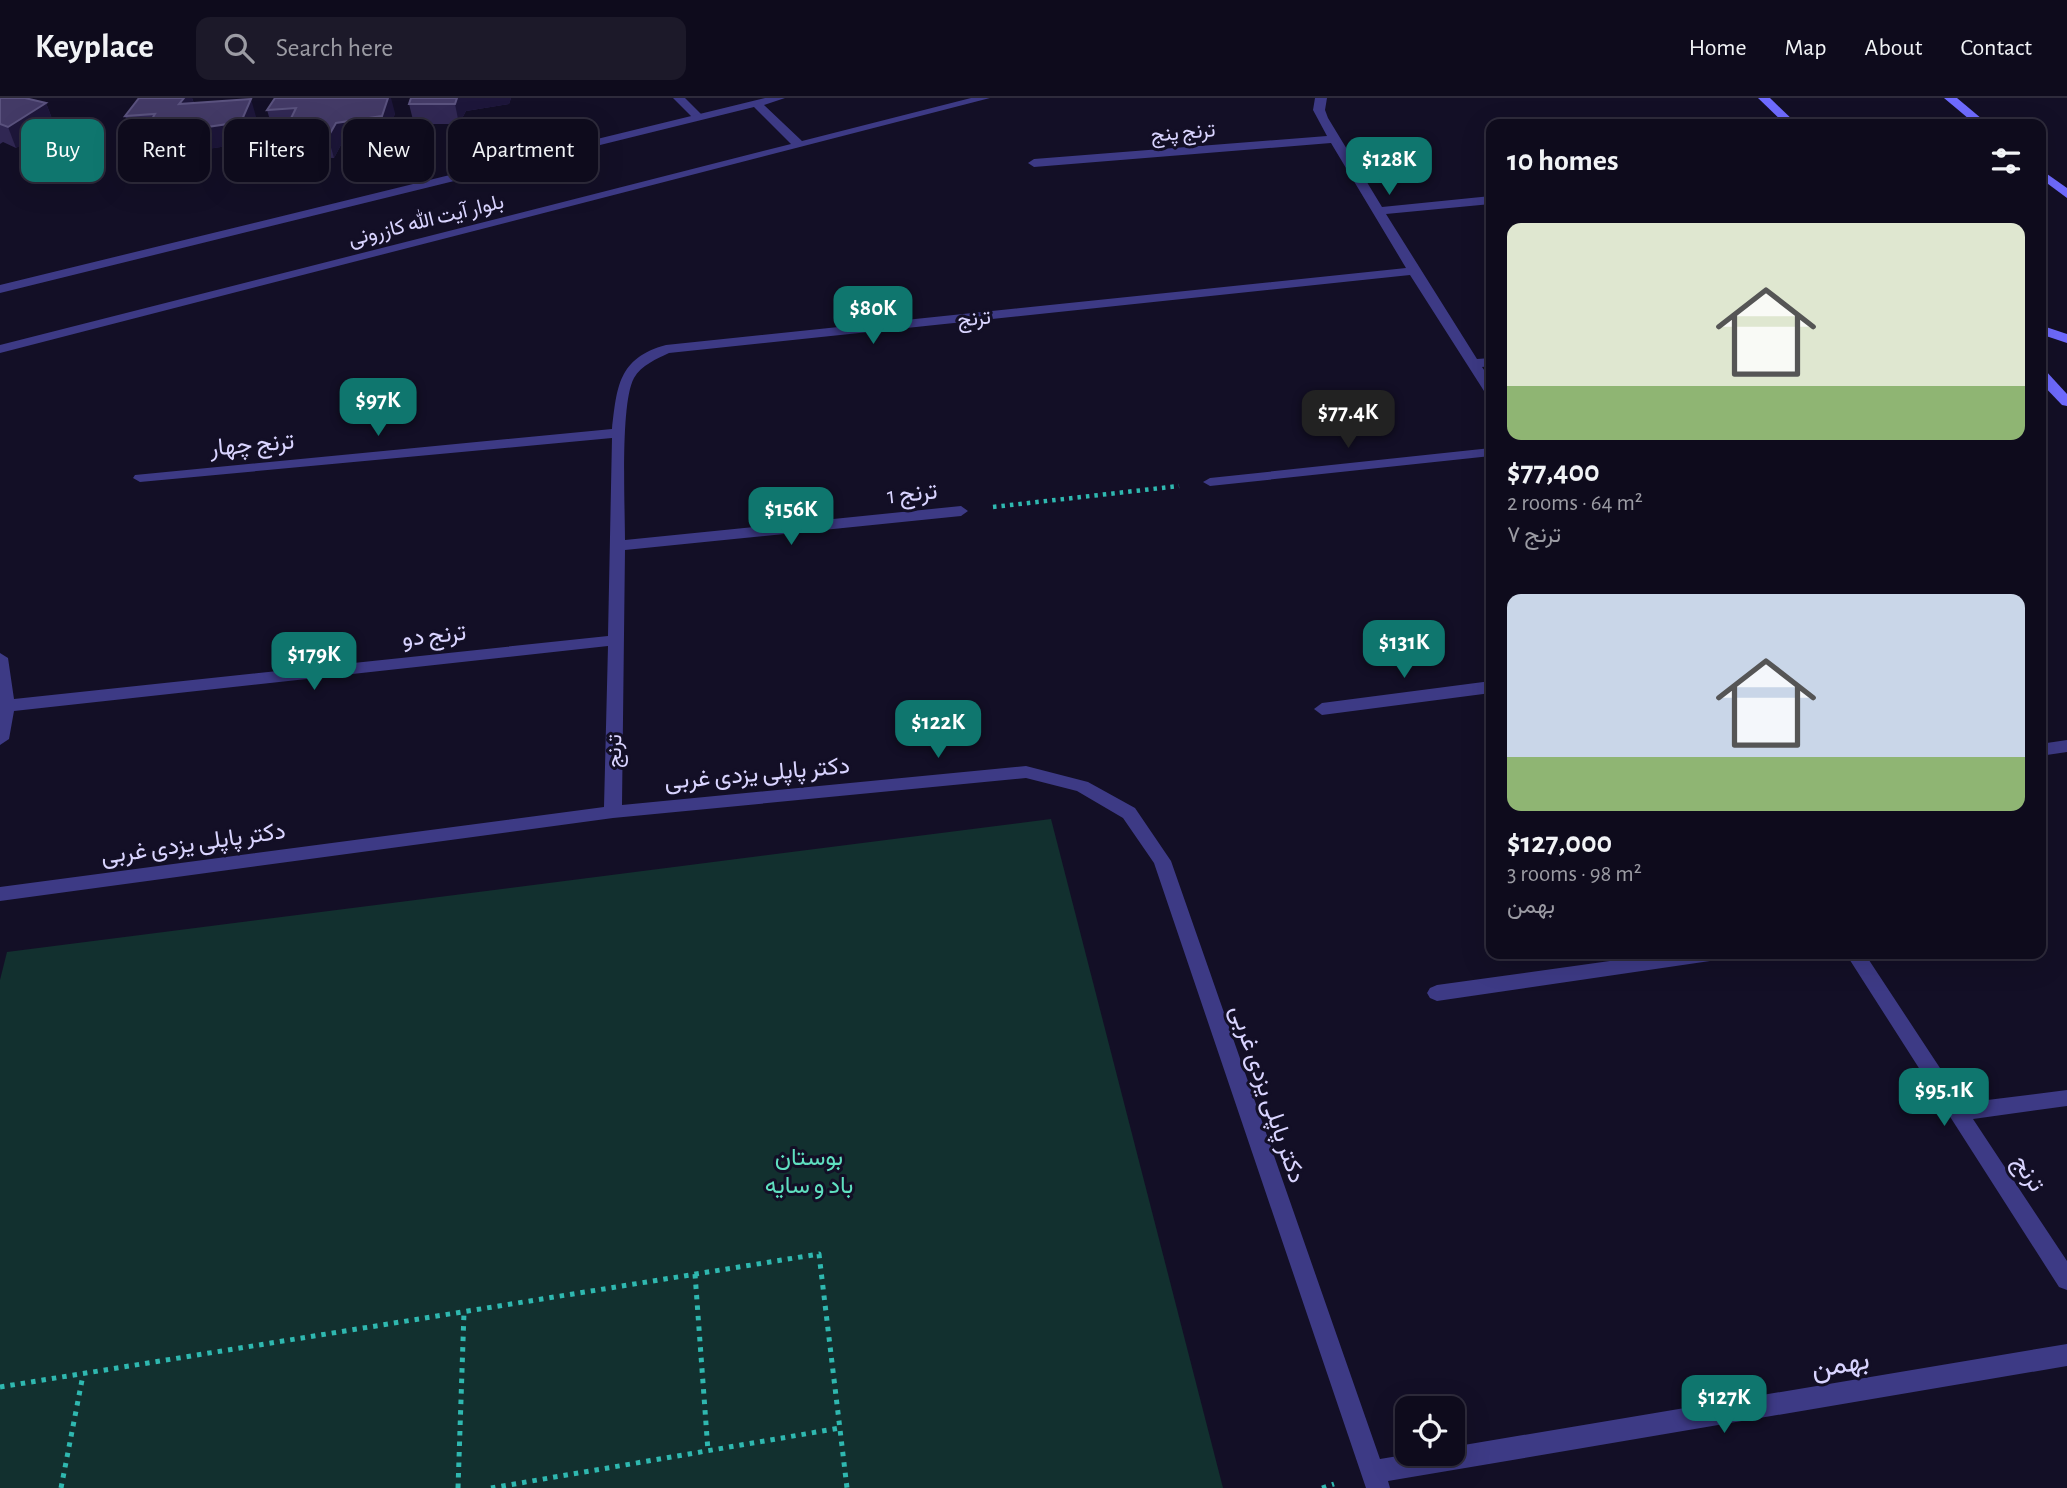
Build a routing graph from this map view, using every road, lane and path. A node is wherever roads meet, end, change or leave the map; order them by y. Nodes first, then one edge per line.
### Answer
1 (679, 98) edge
2 (779, 98) edge
3 (984, 98) edge
4 (1321, 98) edge
5 (1764, 98) edge
6 (1950, 98) edge
7 (756, 103) junction
8 (698, 117) junction
9 (1786, 119) edge
10 (1976, 119) edge
11 (1336, 139) junction
12 (798, 144) junction
13 (1034, 163) dead end
14 (2046, 177) edge
15 (2067, 194) edge
16 (1486, 200) edge
17 (1378, 211) junction
18 (1414, 271) junction
19 (0, 289) edge
20 (2046, 331) edge
21 (2067, 339) edge
22 (0, 349) edge
23 (1486, 363) edge
24 (1474, 364) junction
25 (2046, 379) edge
26 (1486, 383) edge
27 (2067, 402) edge
28 (619, 433) junction
29 (1486, 453) edge
30 (140, 478) dead end
31 (1210, 482) joint
32 (961, 511) joint
33 (617, 546) junction
34 (616, 640) junction
35 (0, 658) edge
36 (1486, 688) edge
37 (7, 706) junction
38 (1322, 709) dead end
39 (0, 739) edge
40 (2067, 746) edge
41 (2046, 749) edge
42 (613, 811) junction
43 (0, 894) edge
44 (1675, 959) edge
45 (1858, 959) edge
46 (1437, 993) dead end
47 (2067, 1098) edge
48 (1958, 1112) junction
49 (695, 1274) junction
50 (2067, 1280) edge
51 (464, 1312) junction
52 (2067, 1355) edge
53 (83, 1375) junction
54 (0, 1387) edge
55 (840, 1429) junction
56 (708, 1451) junction
57 (1376, 1480) edge
58 (61, 1488) edge
59 (458, 1488) edge
60 (491, 1488) edge
61 (847, 1488) edge

1 - 8 street
2 - 7 street, بلوار آیت الله کازرونی
3 - 12 street, بلوار آیت الله کازرونی
4 - 11 street
5 - 9 main road
6 - 10 main road
7 - 8 street, بلوار آیت الله کازرونی
7 - 12 street
8 - 19 street, بلوار آیت الله کازرونی
11 - 13 street, ترنج پنج
11 - 17 street
12 - 22 street, بلوار آیت الله کازرونی
14 - 15 main road
16 - 17 street
17 - 18 street
18 - 24 street
18 - 28 street, ترنج
20 - 21 main road
23 - 24 street
24 - 26 street
25 - 27 main road
28 - 30 street, ترنج چهار
28 - 33 street, ترنج
29 - 31 street
31 - 32 path
32 - 33 street, ترنج 1
33 - 34 street, ترنج
34 - 37 street, ترنج دو
34 - 42 street, ترنج
35 - 37 street
36 - 38 street
37 - 39 street
40 - 41 street
42 - 43 street, دکتر پاپلی یزدی غربی
42 - 57 street, دکتر پاپلی یزدی غربی
44 - 46 street
45 - 48 street, ترنج
47 - 48 street
48 - 50 street, ترنج
49 - 51 path
49 - 55 path
49 - 56 path
51 - 53 path
51 - 59 path
52 - 57 street, بهمن
53 - 54 path
53 - 58 path
55 - 56 path
55 - 61 path
56 - 60 path

